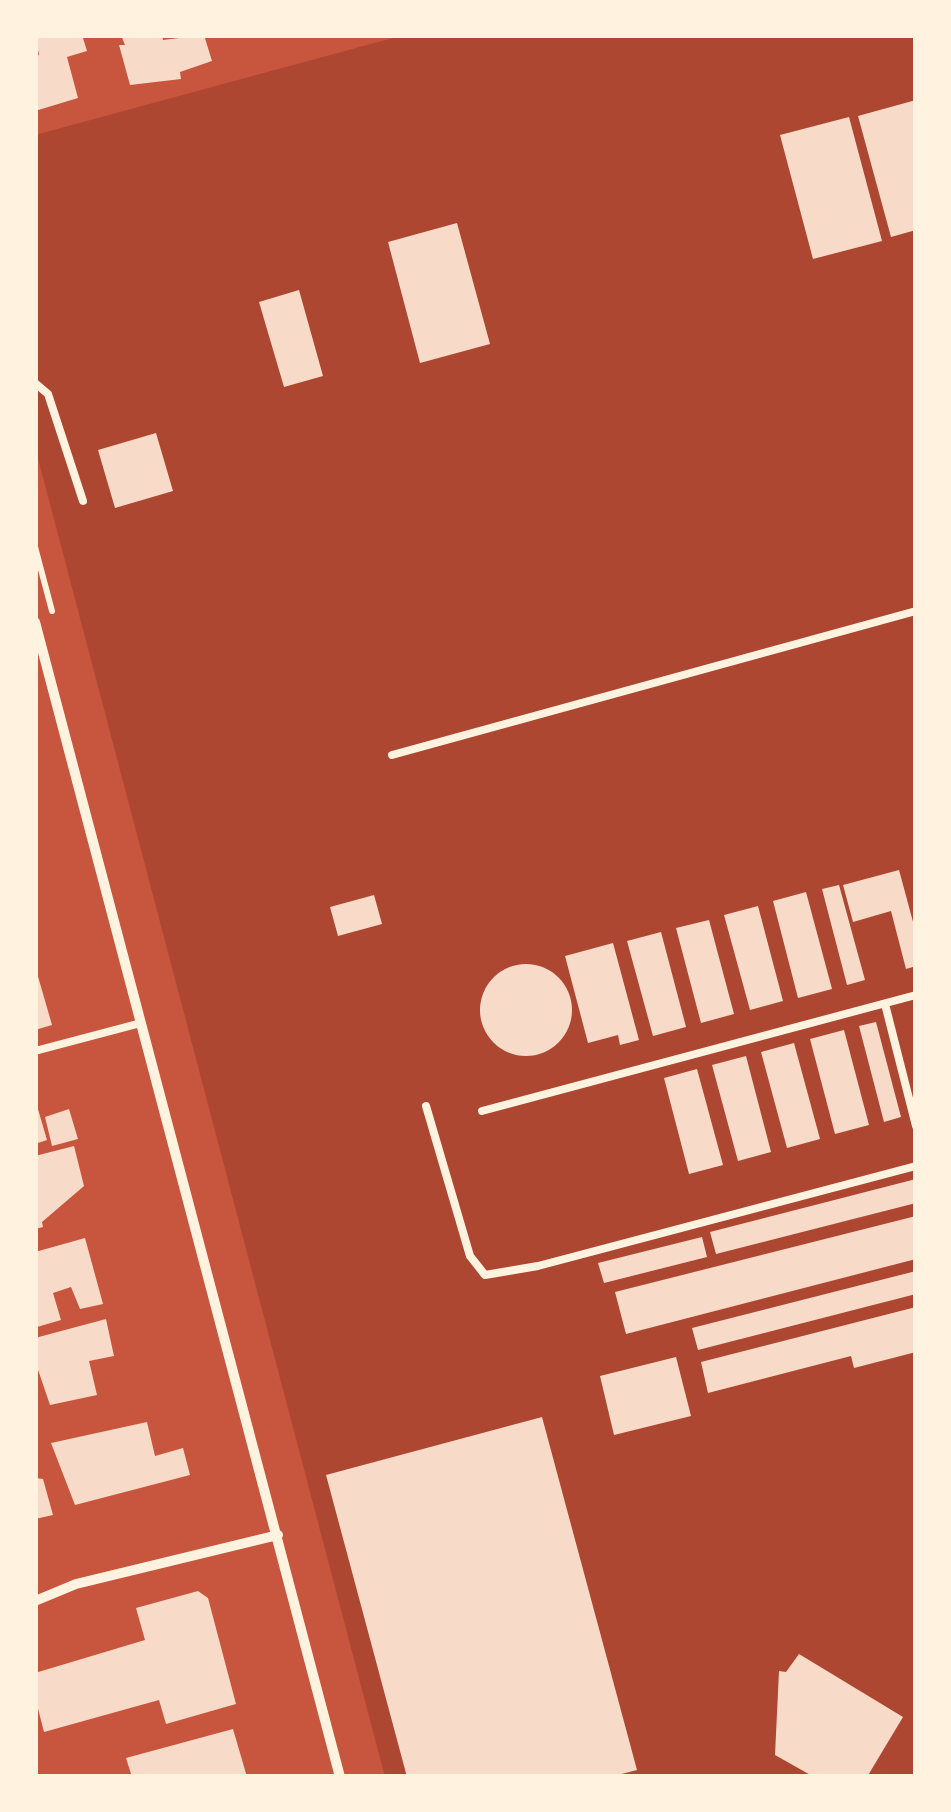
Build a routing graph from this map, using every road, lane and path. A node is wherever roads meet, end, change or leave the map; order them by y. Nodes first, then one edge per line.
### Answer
1 (35, 383) edge
2 (83, 500) dead end
3 (916, 611) edge
4 (35, 622) edge
5 (392, 756) dead end
6 (916, 995) edge
7 (885, 1004) junction
8 (142, 1023) junction
9 (35, 1051) edge
10 (426, 1106) dead end
11 (482, 1111) dead end
12 (916, 1126) edge
13 (916, 1166) edge
14 (278, 1534) junction
15 (35, 1601) edge
16 (340, 1777) edge

1 - 2 lane
3 - 5 lane
4 - 8 street
6 - 7 lane
7 - 11 lane
7 - 12 lane
8 - 9 lane
8 - 14 street
10 - 13 lane
14 - 15 street
14 - 16 street

